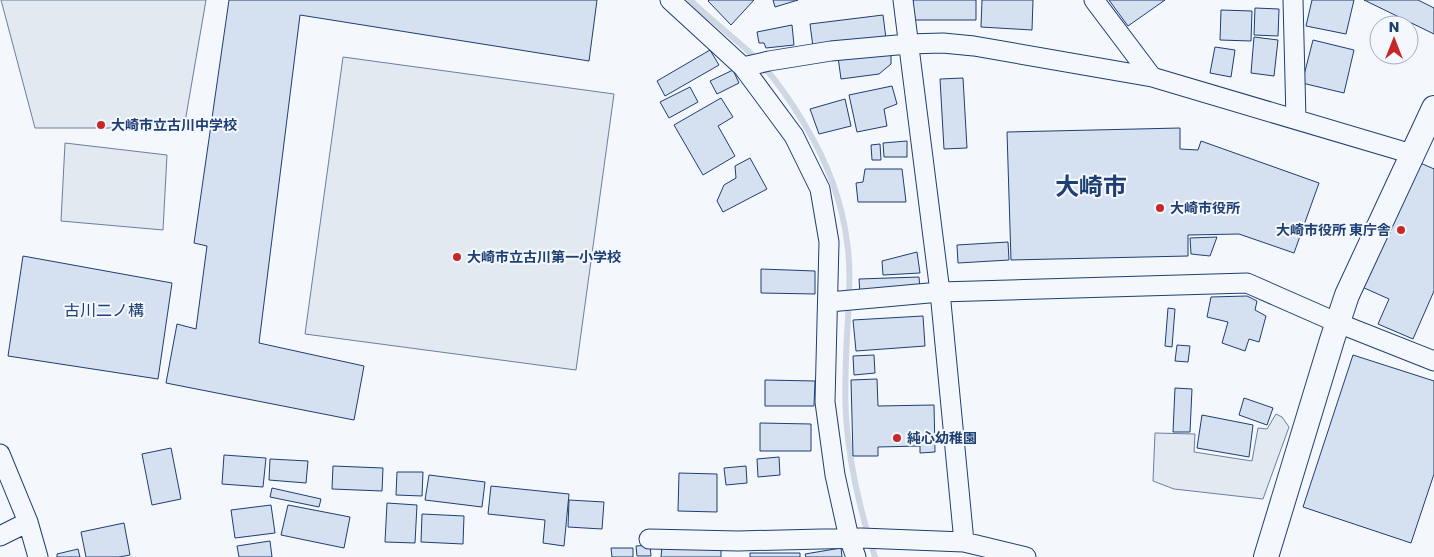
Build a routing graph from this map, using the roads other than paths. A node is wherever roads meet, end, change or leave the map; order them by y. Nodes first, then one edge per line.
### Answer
1 (670, 0) edge
2 (903, 0) edge
3 (1094, 0) edge
4 (1293, 0) edge
5 (908, 44) junction
6 (746, 66) junction
7 (1152, 77) junction
8 (1434, 108) edge
9 (1296, 119) junction
10 (1422, 147) edge
11 (940, 292) junction
12 (834, 301) junction
13 (1338, 323) junction
14 (1434, 361) edge
15 (0, 454) edge
16 (28, 522) junction
17 (0, 536) edge
18 (862, 538) junction
19 (649, 539) dead end
20 (964, 542) junction
21 (737, 549) edge
22 (38, 557) edge
23 (856, 557) edge
24 (1026, 557) edge
25 (1266, 557) edge

1 - 6 street
2 - 5 street
3 - 7 street
4 - 9 street
5 - 6 street
5 - 7 street
5 - 11 street
6 - 12 street
7 - 9 street
8 - 10 street
9 - 10 street
10 - 13 street
11 - 12 street
11 - 13 street
11 - 20 street
12 - 18 street
13 - 14 street
13 - 25 street
15 - 16 street
16 - 17 street
16 - 22 street
18 - 20 street
18 - 21 street
18 - 23 street
19 - 21 street
20 - 24 street

